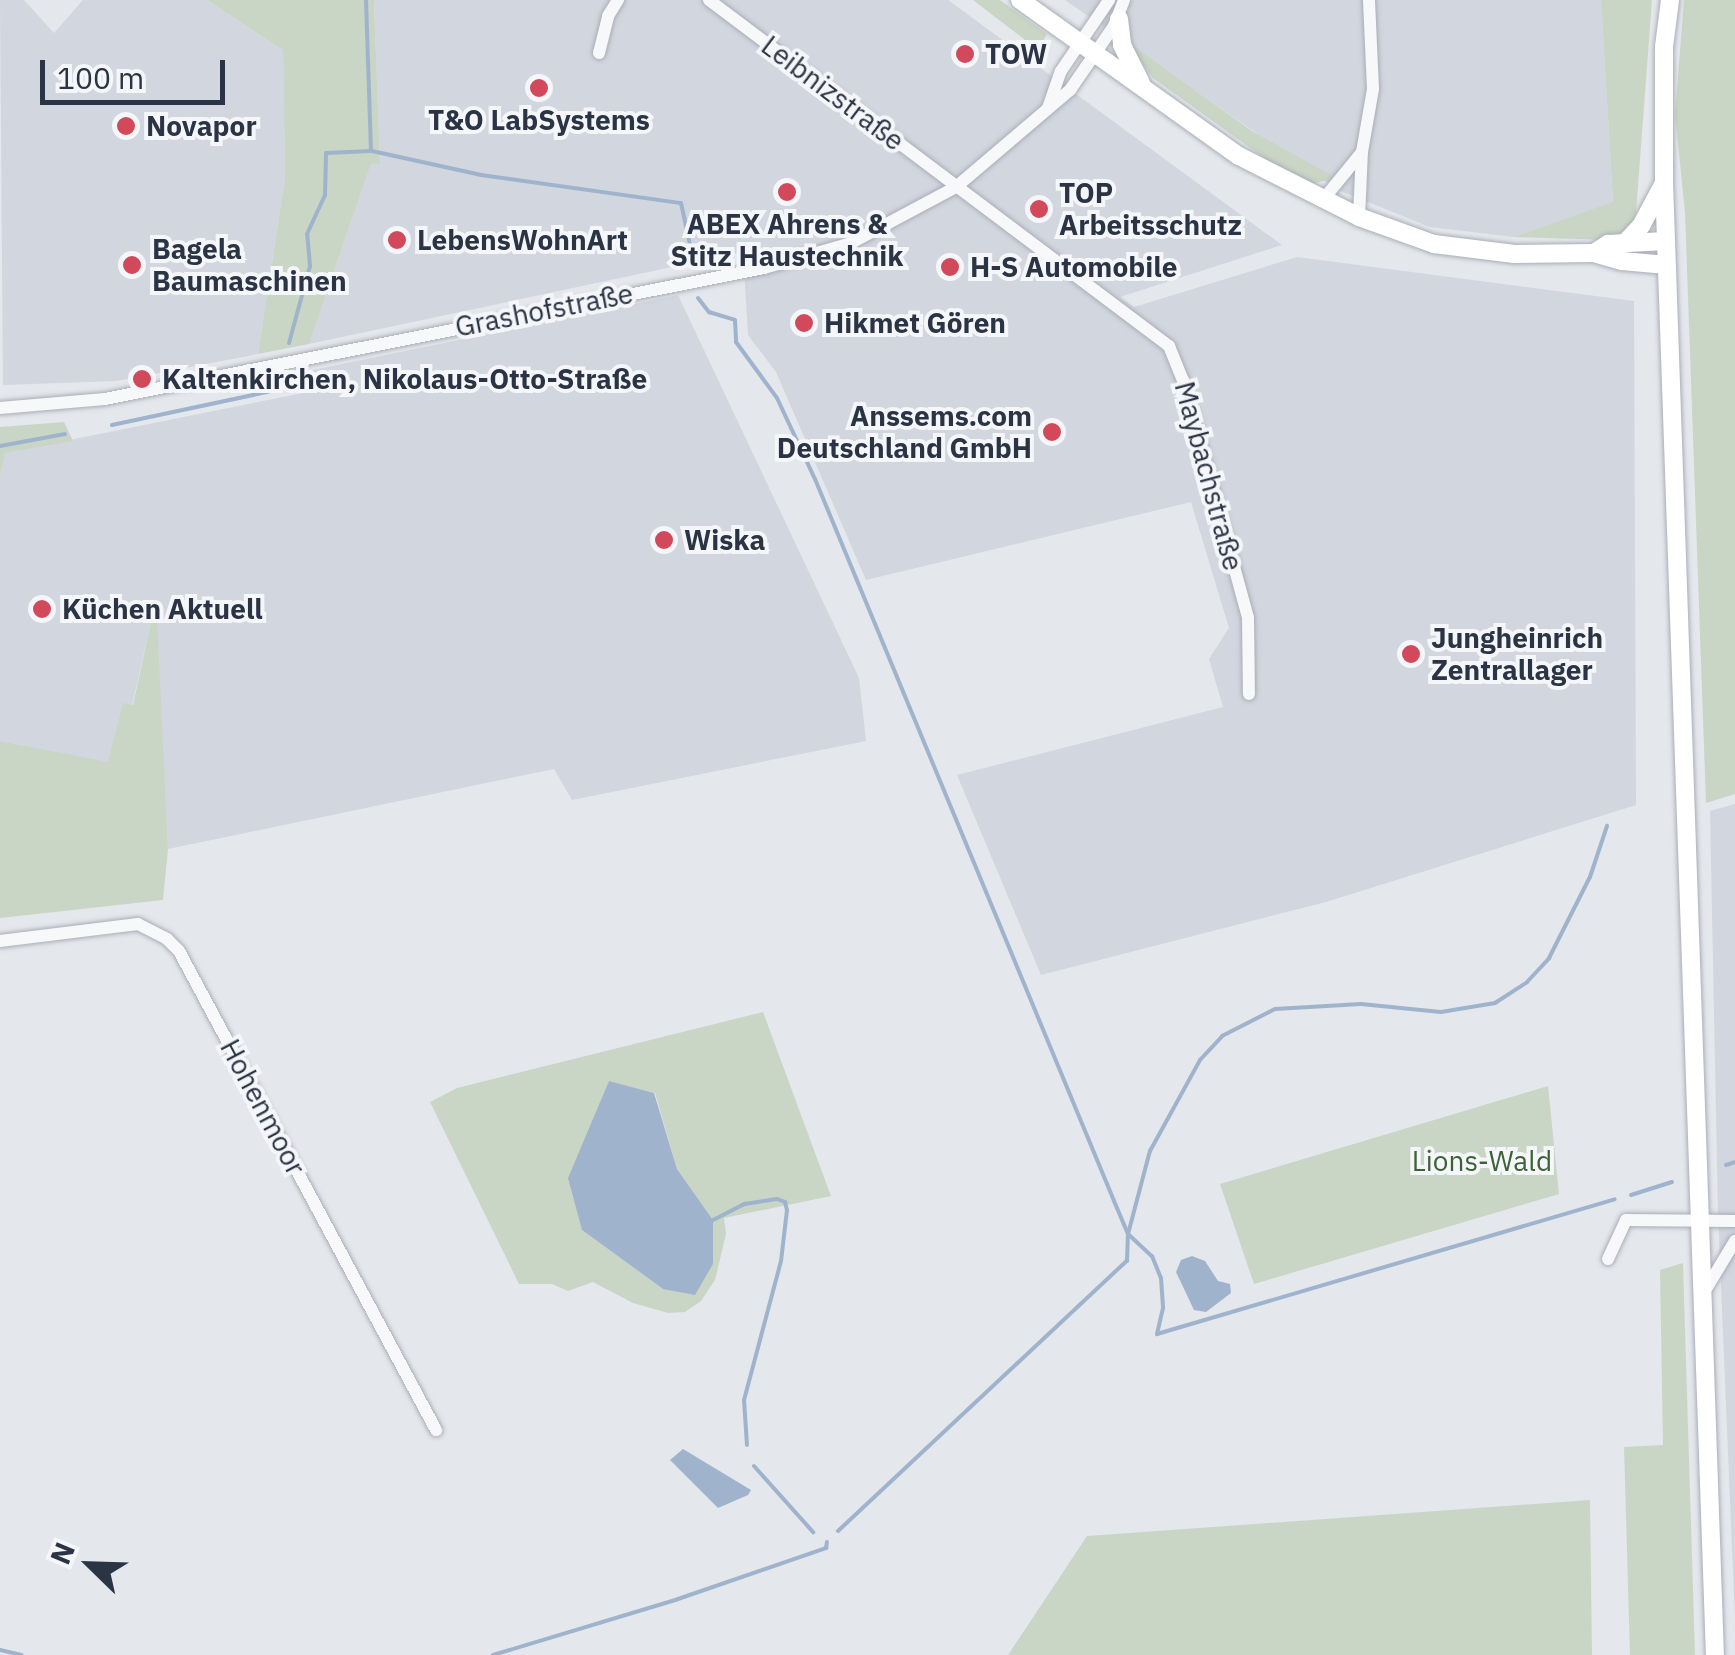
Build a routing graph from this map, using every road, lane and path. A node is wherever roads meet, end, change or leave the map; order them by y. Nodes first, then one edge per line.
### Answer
1 (618, 0) edge
2 (710, 0) edge
3 (1020, 0) edge
4 (1110, 0) edge
5 (1124, 0) edge
6 (1369, 0) edge
7 (1670, 0) edge
8 (1119, 19) junction
9 (1079, 42) junction
10 (599, 53) dead end
11 (1098, 55) junction
12 (1143, 88) junction
13 (1048, 110) junction
14 (1362, 152) junction
15 (1664, 182) junction
16 (956, 188) junction
17 (1322, 202) junction
18 (1358, 217) junction
19 (1666, 241) junction
20 (1626, 242) junction
21 (1594, 253) junction
22 (1667, 265) junction
23 (0, 408) edge
24 (1249, 694) dead end
25 (0, 941) edge
26 (1699, 1221) junction
27 (1735, 1221) edge
28 (1735, 1241) edge
29 (1608, 1259) dead end
30 (1702, 1297) junction
31 (436, 1430) dead end
32 (1715, 1655) edge

1 - 10 street
2 - 16 street, Leibnizstraße
3 - 9 main road
4 - 9 street, Grashofstraße
5 - 8 street, Grashofstraße
6 - 14 street
7 - 15 main road
8 - 11 street, Grashofstraße
8 - 12 main road
9 - 11 main road
9 - 13 street, Grashofstraße
11 - 12 main road
11 - 13 street, Grashofstraße
12 - 17 main road
13 - 16 street, Grashofstraße
14 - 17 street
14 - 18 street
15 - 19 main road
15 - 20 main road
16 - 23 street, Grashofstraße
16 - 24 street, Maybachstraße
17 - 18 main road
18 - 21 main road
19 - 20 main road
19 - 22 main road
20 - 21 main road
21 - 22 main road
22 - 26 main road
25 - 31 street, Hohenmoor
26 - 27 street
26 - 29 street
26 - 30 main road
28 - 30 street
30 - 32 main road

